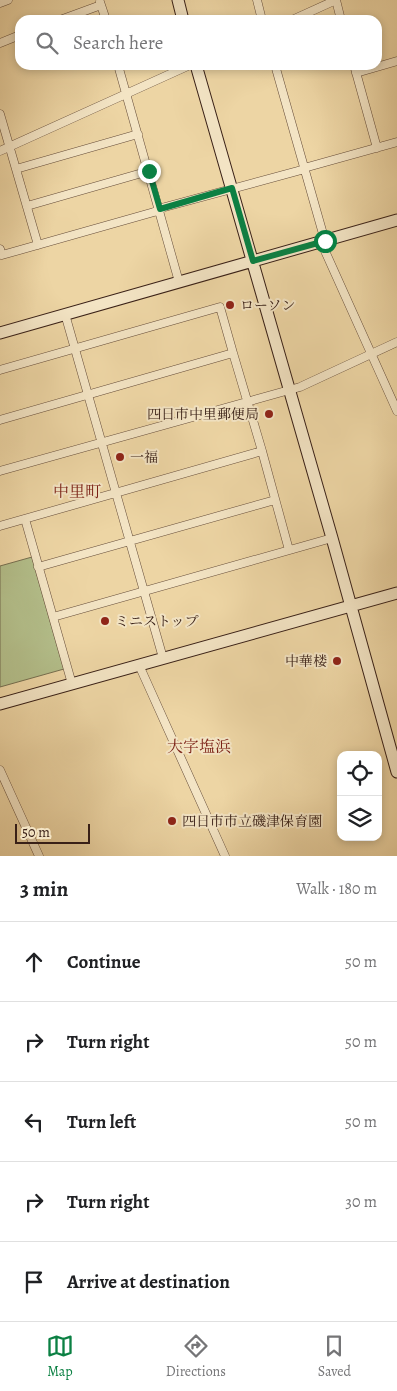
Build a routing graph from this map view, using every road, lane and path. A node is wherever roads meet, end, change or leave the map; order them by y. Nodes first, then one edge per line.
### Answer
1 (8, 0) edge
2 (178, 0) edge
3 (257, 0) edge
4 (336, 0) edge
5 (101, 2) edge
6 (0, 3) edge
7 (71, 15) edge
8 (105, 15) edge
9 (182, 15) edge
10 (261, 15) edge
11 (303, 15) edge
12 (340, 15) edge
13 (15, 37) edge
14 (0, 42) edge
15 (397, 61) edge
16 (382, 64) edge
17 (119, 70) edge
18 (179, 70) edge
19 (197, 70) edge
20 (276, 70) edge
21 (355, 70) edge
22 (126, 94) junction
23 (0, 114) edge
24 (138, 134) junction
25 (397, 142) edge
26 (10, 146) junction
27 (377, 148) junction
28 (0, 150) edge
29 (304, 168) junction
30 (16, 169) junction
31 (149, 171) junction
32 (232, 188) junction
33 (27, 206) junction
34 (160, 209) junction
35 (397, 220) edge
36 (325, 241) junction
37 (38, 245) junction
38 (1, 253) edge
39 (253, 261) junction
40 (179, 282) junction
41 (66, 314) junction
42 (0, 333) edge
43 (397, 342) edge
44 (75, 349) junction
45 (233, 354) junction
46 (370, 354) junction
47 (0, 370) edge
48 (289, 390) junction
49 (88, 395) junction
50 (247, 401) junction
51 (397, 411) edge
52 (0, 420) edge
53 (102, 443) junction
54 (262, 451) junction
55 (0, 471) edge
56 (116, 493) junction
57 (275, 500) junction
58 (25, 519) junction
59 (0, 526) edge
60 (332, 538) junction
61 (130, 542) junction
62 (289, 550) junction
63 (38, 567) junction
64 (144, 592) junction
65 (397, 593) edge
66 (350, 606) junction
67 (53, 617) junction
68 (163, 658) junction
69 (139, 665) junction
70 (72, 684) junction
71 (0, 704) edge
72 (0, 770) edge
73 (397, 772) edge
74 (39, 856) edge
75 (225, 856) edge

1 - 6 street
2 - 9 street
3 - 10 street
4 - 11 street
4 - 12 street
5 - 7 street
5 - 8 street
13 - 14 street
15 - 16 street
17 - 22 street
18 - 22 street
19 - 32 street
20 - 29 street
21 - 27 street
22 - 24 street
22 - 26 street
23 - 26 street
24 - 30 street
24 - 31 street
25 - 27 street
26 - 28 street
26 - 30 street
27 - 29 street
29 - 32 street
29 - 36 street
30 - 33 street
31 - 33 street
31 - 34 street
32 - 34 street
32 - 39 street
33 - 37 street
34 - 37 street
34 - 40 street
35 - 36 street
36 - 39 street
36 - 46 street
37 - 38 street
39 - 40 street
39 - 48 street
40 - 41 street
41 - 42 street
41 - 44 street
43 - 46 street
44 - 45 street
44 - 47 street
44 - 49 street
45 - 49 street
45 - 50 street
46 - 48 street
46 - 51 street
48 - 50 street
48 - 60 street
49 - 52 street
49 - 53 street
50 - 53 street
50 - 54 street
53 - 55 street
53 - 56 street
54 - 56 street
54 - 57 street
56 - 58 street
56 - 61 street
57 - 61 street
57 - 62 street
58 - 59 street
58 - 63 street
60 - 62 street
60 - 66 street
61 - 63 street
61 - 64 street
62 - 64 street
63 - 67 street
64 - 67 street
64 - 68 street
65 - 66 street
66 - 68 street
66 - 73 street
67 - 70 street
68 - 69 street
69 - 70 street
69 - 75 street
70 - 71 street
72 - 74 street

